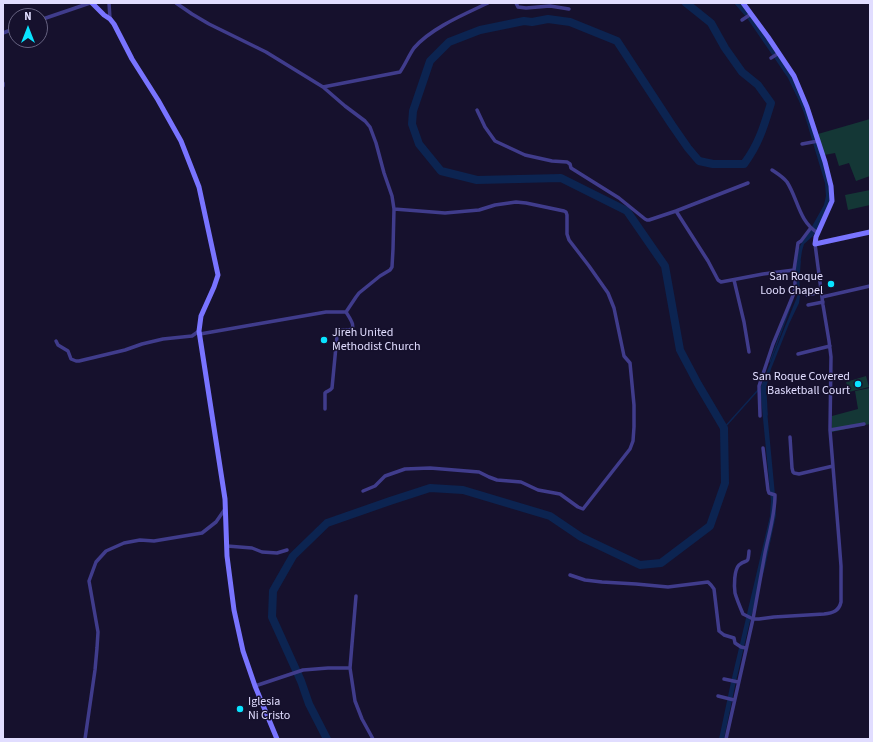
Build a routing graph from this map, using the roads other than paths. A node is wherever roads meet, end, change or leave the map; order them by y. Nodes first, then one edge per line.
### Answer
1 (91, 3) edge
2 (109, 3) edge
3 (176, 3) edge
4 (488, 3) edge
5 (516, 3) edge
6 (742, 3) edge
7 (569, 9) dead end
8 (750, 14) junction
9 (48, 17) edge
10 (110, 19) junction
11 (743, 19) dead end
12 (778, 53) junction
13 (771, 58) dead end
14 (3, 83) edge
15 (3, 86) edge
16 (323, 87) junction
17 (477, 110) dead end
18 (818, 141) junction
19 (802, 144) dead end
20 (772, 170) dead end
21 (748, 183) dead end
22 (394, 209) junction
23 (676, 211) junction
24 (810, 229) junction
25 (870, 232) edge
26 (817, 233) junction
27 (815, 244) junction
28 (794, 270) junction
29 (734, 280) junction
30 (870, 286) edge
31 (822, 292) junction
32 (807, 295) dead end
33 (822, 297) junction
34 (823, 302) junction
35 (808, 306) dead end
36 (346, 312) junction
37 (199, 333) junction
38 (56, 341) dead end
39 (830, 346) junction
40 (749, 352) dead end
41 (798, 354) dead end
42 (325, 409) dead end
43 (760, 416) dead end
44 (864, 424) dead end
45 (830, 430) junction
46 (790, 437) dead end
47 (763, 448) dead end
48 (833, 466) junction
49 (363, 491) dead end
50 (225, 508) junction
51 (227, 546) junction
52 (287, 550) dead end
53 (749, 551) dead end
54 (570, 575) dead end
55 (356, 596) dead end
56 (750, 618) junction
57 (743, 648) junction
58 (350, 668) junction
59 (724, 679) dead end
60 (736, 681) junction
61 (255, 686) junction
62 (718, 696) dead end
63 (731, 699) junction
64 (85, 739) edge
65 (277, 739) edge
66 (373, 739) edge
67 (726, 739) edge

1 - 9 street
1 - 10 street
2 - 10 street
3 - 16 street
4 - 16 street
5 - 7 street
6 - 8 street
8 - 11 street
8 - 12 street
10 - 37 street
12 - 13 street
12 - 18 street
14 - 15 street
16 - 22 street
17 - 23 street
18 - 19 street
18 - 26 street
20 - 24 street
21 - 23 street
22 - 36 street
22 - 49 street
23 - 29 street
24 - 26 street
24 - 28 street
25 - 27 street
26 - 27 street
27 - 31 street
28 - 29 street
28 - 43 street
29 - 40 street
30 - 33 street
31 - 32 street
31 - 33 street
33 - 34 street
34 - 35 street
34 - 39 street
36 - 37 street
36 - 42 street
37 - 38 street
37 - 50 street
39 - 41 street
39 - 45 street
44 - 45 street
45 - 48 street
46 - 48 street
47 - 56 street
48 - 56 street
50 - 51 street
50 - 64 street
51 - 52 street
51 - 61 street
53 - 56 street
54 - 57 street
55 - 58 street
56 - 57 street
57 - 60 street
58 - 61 street
58 - 66 street
59 - 60 street
60 - 63 street
61 - 65 street
62 - 63 street
63 - 67 street

